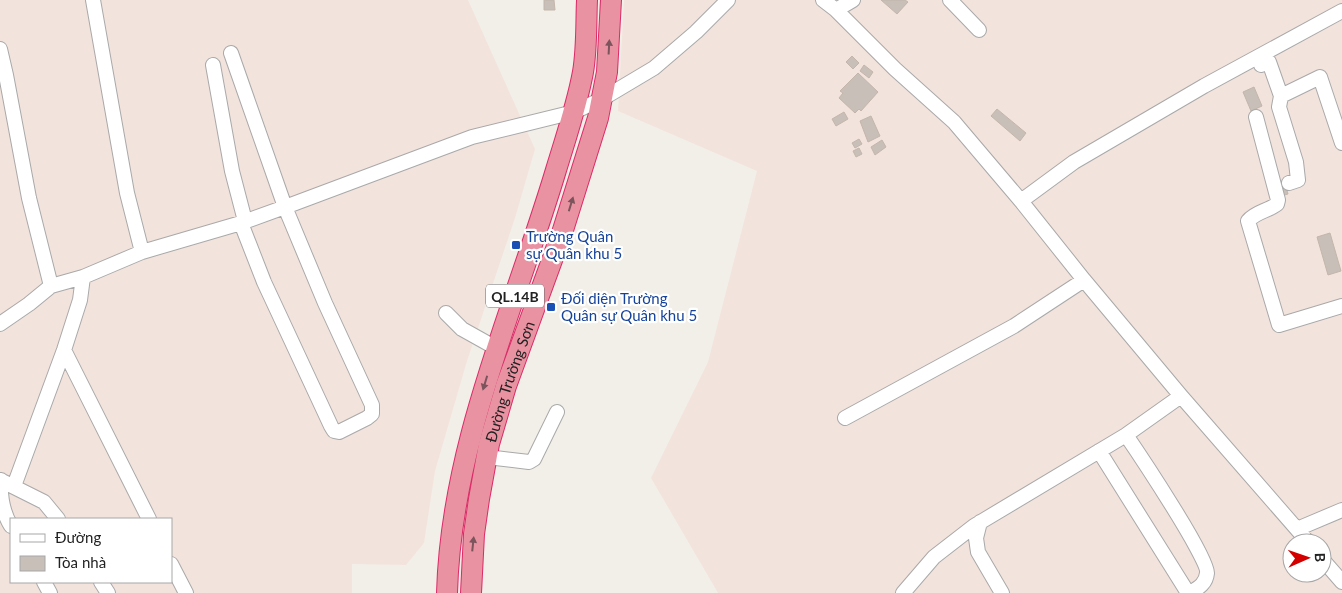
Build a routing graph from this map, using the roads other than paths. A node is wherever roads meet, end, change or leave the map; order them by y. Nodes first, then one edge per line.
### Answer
1 (92, 0) edge
2 (586, 0) edge
3 (611, 0) edge
4 (728, 0) edge
5 (823, 0) edge
6 (853, 0) edge
7 (950, 0) edge
8 (836, 10) junction
9 (1342, 11) edge
10 (979, 30) dead end
11 (0, 49) edge
12 (231, 53) dead end
13 (1259, 57) junction
14 (2, 64) edge
15 (213, 65) dead end
16 (1281, 96) junction
17 (602, 99) junction
18 (574, 112) junction
19 (1256, 117) dead end
20 (1342, 143) edge
21 (1289, 183) dead end
22 (1021, 201) junction
23 (285, 207) junction
24 (243, 222) junction
25 (142, 252) junction
26 (83, 277) junction
27 (1084, 280) junction
28 (51, 286) junction
29 (1342, 306) edge
30 (446, 313) dead end
31 (0, 324) edge
32 (496, 348) junction
33 (64, 350) junction
34 (1181, 396) junction
35 (556, 412) dead end
36 (845, 418) dead end
37 (1126, 435) junction
38 (1099, 451) junction
39 (487, 457) junction
40 (5, 482) edge
41 (1342, 510) edge
42 (57, 518) edge
43 (148, 518) edge
44 (980, 522) junction
45 (10, 524) edge
46 (1297, 529) junction
47 (1300, 533) edge
48 (172, 566) edge
49 (1332, 570) edge
50 (1342, 582) edge
51 (186, 593) edge
52 (447, 593) edge
53 (471, 593) edge
54 (903, 593) edge
55 (1002, 593) edge
56 (1189, 593) edge

1 - 25 street
2 - 18 highway, Đường Trường Sơn / QL.14B
17 -> 3 highway, Đường Trường Sơn / QL.14B
4 - 17 street
5 - 8 street
6 - 8 street
7 - 10 street
8 - 22 street
9 - 13 street
11 - 14 street
12 - 23 street
13 - 16 street
13 - 22 street
14 - 28 street
15 - 24 street
16 - 20 street
16 - 21 street
17 - 18 street
39 -> 17 highway, Đường Trường Sơn / QL.14B
18 - 23 street
18 - 32 highway, Đường Trường Sơn / QL.14B
19 - 29 street
22 - 27 street
23 - 24 street
23 - 24 street
24 - 25 street
25 - 26 street
26 - 28 street
26 - 33 street
27 - 34 street
27 - 36 street
28 - 31 street
30 - 32 street
32 -> 52 highway, Đường Trường Sơn / QL.14B
33 - 40 street
33 - 43 street
34 - 37 street
34 - 46 street
35 - 39 street
37 - 38 street
37 - 56 street
38 - 44 street
38 - 56 street
53 -> 39 highway, Đường Trường Sơn / QL.14B
40 - 42 street
40 - 45 street
41 - 46 street
44 - 54 street
44 - 55 street
46 - 47 street
48 - 51 street
49 - 50 street

